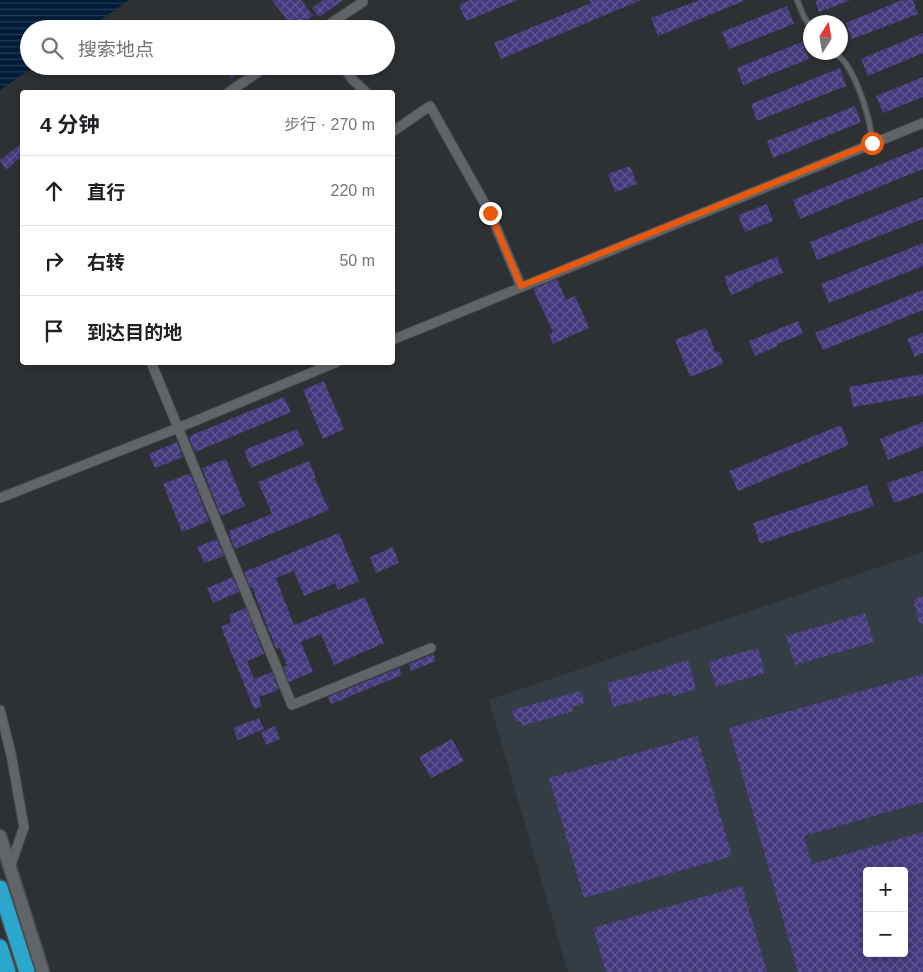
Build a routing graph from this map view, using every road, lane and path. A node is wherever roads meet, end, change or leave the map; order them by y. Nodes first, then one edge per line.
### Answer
1 (797, 0) edge
2 (363, 2) dead end
3 (803, 15) edge
4 (336, 20) edge
5 (842, 60) edge
6 (254, 75) edge
7 (349, 75) edge
8 (232, 90) edge
9 (364, 90) edge
10 (923, 123) edge
11 (395, 130) edge
12 (872, 143) junction
13 (521, 286) junction
14 (395, 339) edge
15 (152, 365) edge
16 (330, 365) edge
17 (178, 428) junction
18 (0, 498) edge
19 (430, 648) dead end
20 (0, 710) edge
21 (0, 836) edge
22 (10, 868) junction
23 (0, 888) edge
24 (0, 947) edge
25 (8, 972) edge
26 (27, 972) edge
27 (43, 972) edge

1 - 3 lane
2 - 4 street
5 - 12 lane
6 - 8 street
7 - 9 street
10 - 12 street
11 - 13 street
12 - 13 street
13 - 14 street
15 - 17 street
16 - 17 street
17 - 18 street
17 - 19 street
20 - 22 street
21 - 22 street
22 - 27 street
23 - 26 highway
24 - 25 highway

